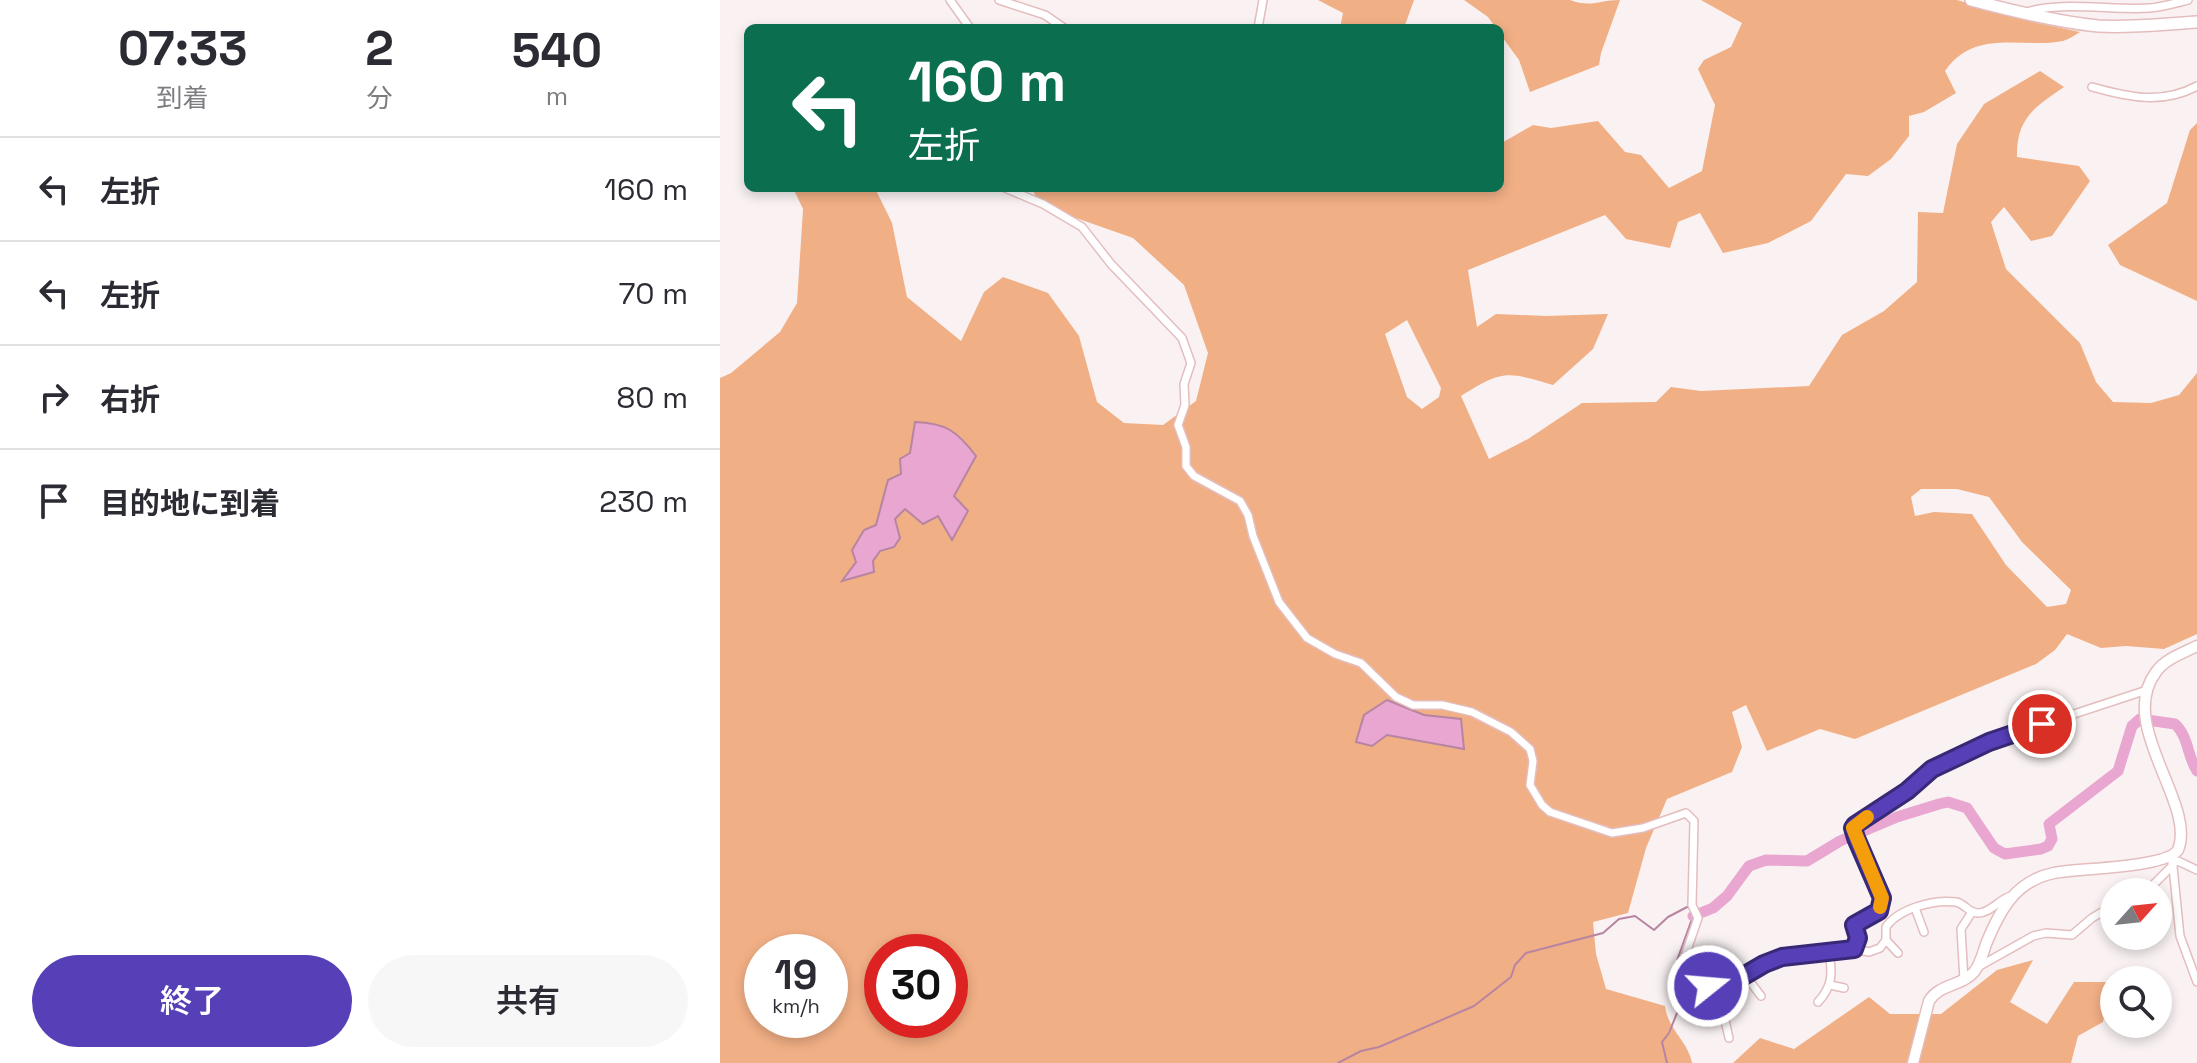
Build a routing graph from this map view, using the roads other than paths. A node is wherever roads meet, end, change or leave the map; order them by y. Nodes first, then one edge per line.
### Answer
1 (950, 0) edge
2 (999, 0) edge
3 (1263, 0) edge
4 (1971, 0) edge
5 (2188, 0) edge
6 (2024, 13) junction
7 (2197, 22) edge
8 (967, 24) edge
9 (1058, 24) edge
10 (1259, 24) edge
11 (2197, 86) edge
12 (2092, 87) dead end
13 (1014, 192) edge
14 (2197, 646) edge
15 (2147, 690) junction
16 (2172, 862) junction
17 (2197, 870) edge
18 (2158, 878) edge
19 (2011, 896) junction
20 (1915, 908) junction
21 (1972, 912) junction
22 (2100, 913) edge
23 (1924, 932) dead end
24 (1886, 940) junction
25 (1854, 949) junction
26 (1829, 953) junction
27 (1898, 953) dead end
28 (1978, 967) junction
29 (1745, 975) junction
30 (1964, 980) junction
31 (2197, 982) edge
32 (1728, 983) junction
33 (1830, 985) junction
34 (1844, 988) dead end
35 (1719, 994) junction
36 (1761, 996) dead end
37 (1818, 1002) dead end
38 (1704, 1010) dead end
39 (1729, 1038) dead end
40 (1913, 1063) edge

1 - 8 street
2 - 9 street
3 - 10 street
4 - 6 main road
5 - 6 street
6 - 7 main road
11 - 12 street
13 - 32 street
14 - 15 main road
15 - 16 main road
15 - 25 street
16 - 17 street
16 - 18 street
16 - 19 main road
16 - 31 street
19 - 21 street
19 - 28 main road
20 - 21 street
20 - 23 street
20 - 24 street
21 - 30 street
22 - 28 street
24 - 25 street
24 - 27 street
25 - 26 street
26 - 29 street
26 - 33 street
28 - 30 main road
29 - 32 street
29 - 36 street
30 - 40 main road
32 - 35 street
33 - 34 street
33 - 37 street
35 - 38 street
35 - 39 street

